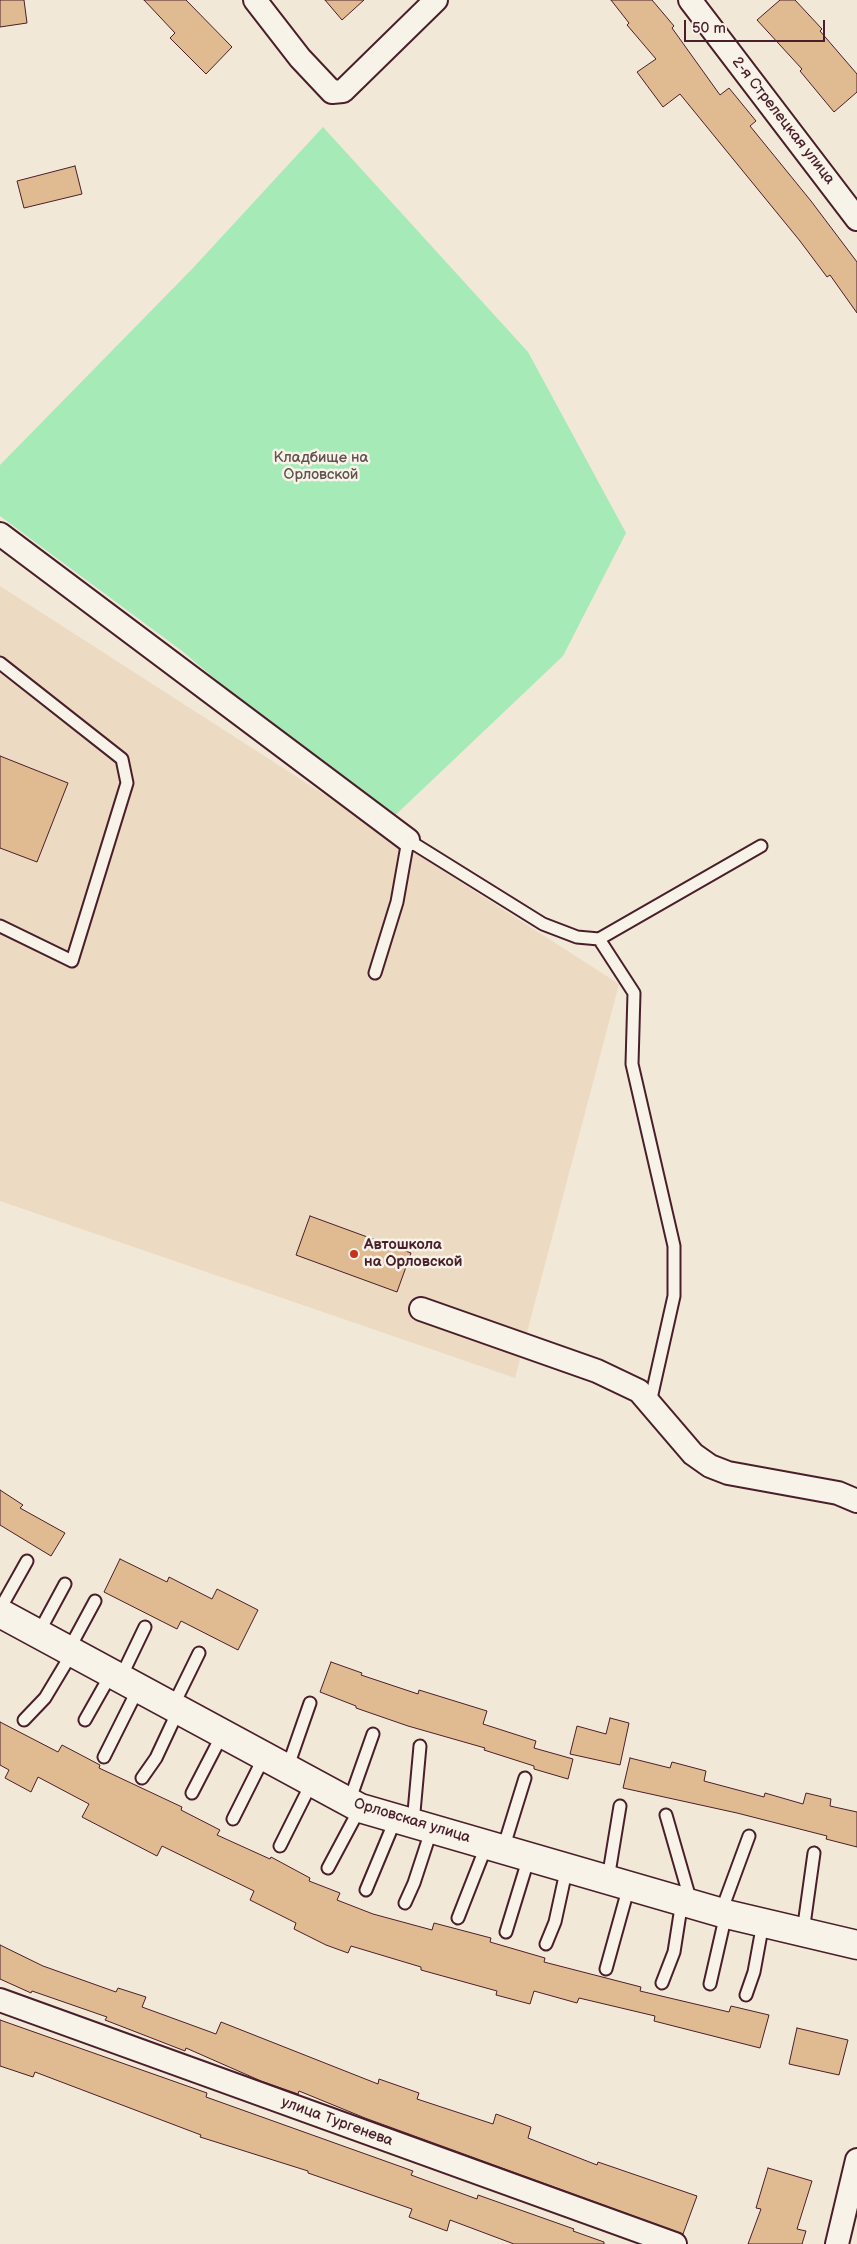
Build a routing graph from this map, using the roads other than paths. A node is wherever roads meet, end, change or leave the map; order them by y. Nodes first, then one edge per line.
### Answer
1 (256, 0) edge
2 (436, 0) edge
3 (690, 0) edge
4 (857, 219) edge
5 (0, 534) edge
6 (0, 663) edge
7 (408, 840) junction
8 (761, 846) dead end
9 (0, 926) edge
10 (599, 939) junction
11 (375, 973) dead end
12 (421, 1309) dead end
13 (650, 1404) junction
14 (857, 1501) edge
15 (27, 1561) dead end
16 (65, 1584) dead end
17 (95, 1601) dead end
18 (1, 1614) edge
19 (145, 1627) dead end
20 (38, 1634) junction
21 (70, 1652) junction
22 (199, 1653) dead end
23 (123, 1681) junction
24 (310, 1703) dead end
25 (175, 1710) junction
26 (24, 1720) dead end
27 (85, 1720) dead end
28 (222, 1734) junction
29 (373, 1734) dead end
30 (420, 1746) dead end
31 (104, 1757) dead end
32 (275, 1763) junction
33 (142, 1778) dead end
34 (525, 1778) dead end
35 (312, 1782) junction
36 (192, 1793) dead end
37 (355, 1805) junction
38 (620, 1806) dead end
39 (666, 1816) dead end
40 (233, 1819) dead end
41 (413, 1823) junction
42 (749, 1836) dead end
43 (280, 1846) dead end
44 (495, 1847) junction
45 (814, 1853) dead end
46 (529, 1857) junction
47 (328, 1868) dead end
48 (567, 1868) junction
49 (618, 1882) junction
50 (366, 1890) dead end
51 (686, 1902) junction
52 (405, 1903) dead end
53 (724, 1913) junction
54 (458, 1918) dead end
55 (763, 1922) junction
56 (506, 1932) dead end
57 (803, 1932) junction
58 (546, 1944) dead end
59 (857, 1945) edge
60 (606, 1969) dead end
61 (662, 1983) dead end
62 (710, 1984) dead end
63 (746, 1995) dead end
64 (0, 2000) edge
65 (855, 2174) edge
66 (675, 2244) edge
67 (837, 2244) edge

1 - 2 street
3 - 4 street, 2-я Стрелецкая улица
5 - 7 street
6 - 9 lane
7 - 10 lane
7 - 11 lane
8 - 10 lane
10 - 13 lane
12 - 13 street
13 - 14 street
15 - 18 lane
16 - 20 lane
17 - 21 lane
18 - 20 main road, Орловская улица
19 - 23 lane
20 - 21 main road, Орловская улица
21 - 23 main road, Орловская улица
21 - 26 lane
22 - 25 lane
23 - 25 main road, Орловская улица
23 - 27 lane
23 - 31 lane
24 - 32 lane
25 - 28 main road, Орловская улица
25 - 33 lane
28 - 32 main road, Орловская улица
28 - 36 lane
29 - 37 lane
30 - 41 lane
32 - 35 main road, Орловская улица
32 - 40 lane
34 - 44 lane
35 - 37 main road, Орловская улица
35 - 43 lane
37 - 41 main road, Орловская улица
37 - 47 lane
38 - 49 lane
39 - 51 lane
41 - 44 main road, Орловская улица
41 - 50 lane
41 - 52 lane
42 - 53 lane
44 - 46 main road, Орловская улица
44 - 54 lane
45 - 57 lane
46 - 48 main road, Орловская улица
46 - 56 lane
48 - 49 main road, Орловская улица
48 - 58 lane
49 - 51 main road, Орловская улица
49 - 60 lane
51 - 53 main road, Орловская улица
51 - 61 lane
53 - 55 main road, Орловская улица
53 - 62 lane
55 - 57 main road, Орловская улица
55 - 63 lane
57 - 59 main road, Орловская улица
64 - 66 street, улица Тургенева
65 - 67 street

